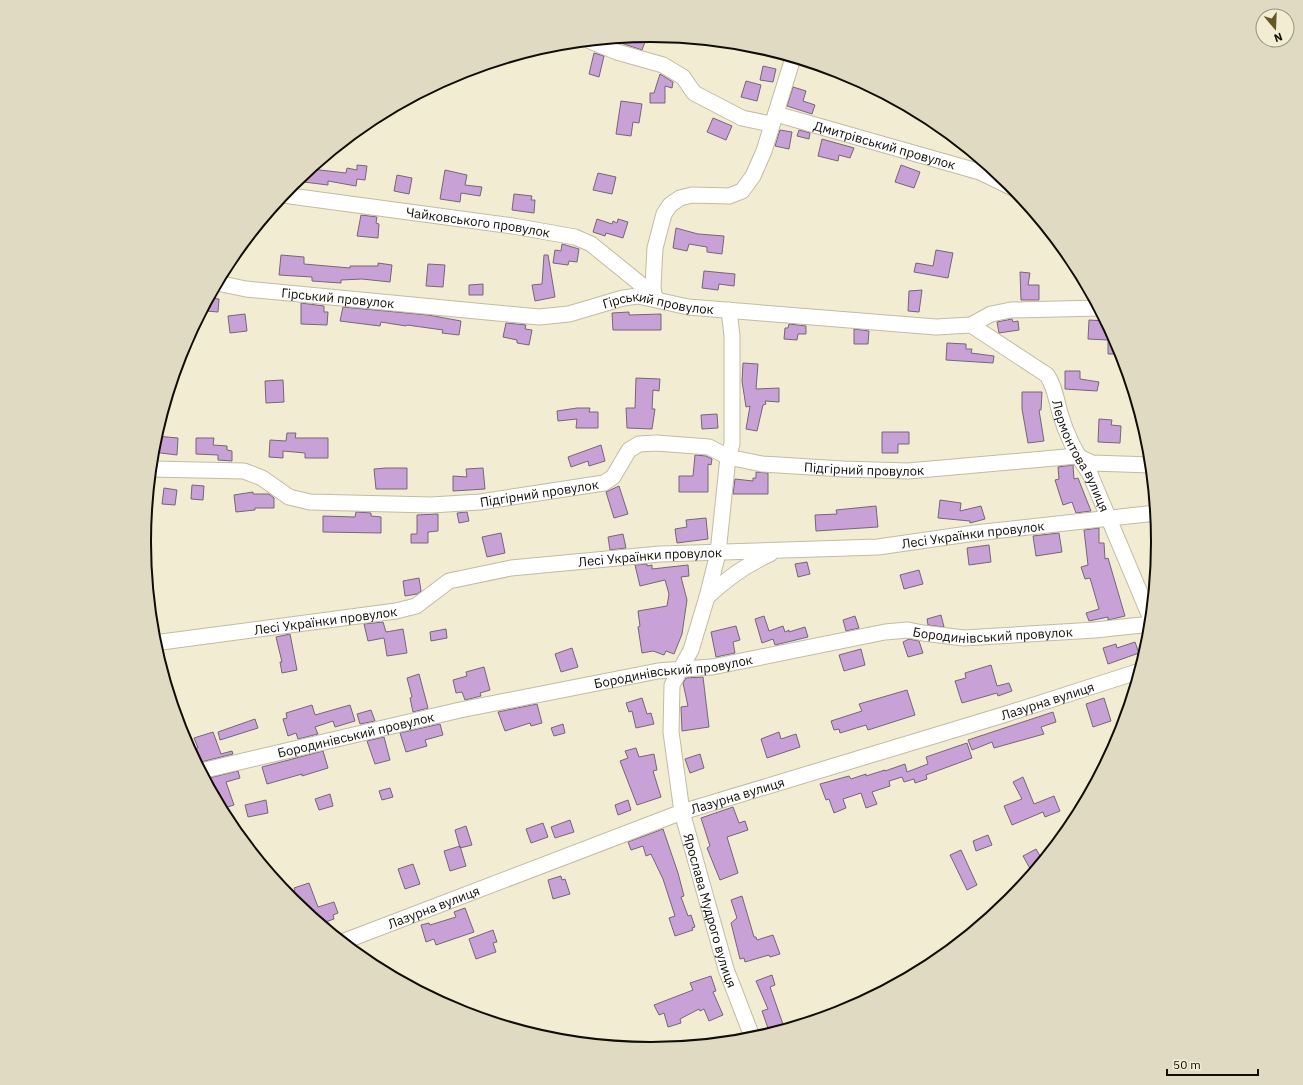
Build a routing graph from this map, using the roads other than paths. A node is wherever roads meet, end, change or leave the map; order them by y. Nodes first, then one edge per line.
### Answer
1 (599, 45) edge
2 (792, 62) edge
3 (773, 119) junction
4 (996, 180) edge
5 (291, 196) edge
6 (222, 285) edge
7 (656, 298) junction
8 (1093, 308) edge
9 (729, 310) junction
10 (971, 326) junction
11 (1077, 456) junction
12 (728, 457) junction
13 (1146, 465) edge
14 (156, 469) edge
15 (1151, 514) edge
16 (1108, 518) junction
17 (778, 551) junction
18 (718, 553) junction
19 (707, 597) junction
20 (1147, 611) edge
21 (1145, 625) edge
22 (161, 642) edge
23 (679, 670) junction
24 (1135, 673) edge
25 (206, 770) edge
26 (682, 812) junction
27 (347, 940) edge
28 (751, 1033) edge

1 - 3 street, Дмитрівський провулок
2 - 3 street
3 - 4 street, Дмитрівський провулок
3 - 7 street
5 - 7 street, Чайковського провулок
6 - 7 street, Гірський провулок
7 - 9 street, Гірський провулок
8 - 10 street, Гірський провулок
9 - 10 street, Гірський провулок
9 - 12 street, Ярослава Мудрого вулиця
10 - 11 street, Лермонтова вулиця
11 - 12 street, Підгірний провулок
11 - 13 street, Підгірний провулок
11 - 16 street, Лермонтова вулиця
12 - 14 street, Підгірний провулок
12 - 18 street, Ярослава Мудрого вулиця
15 - 16 street, Лесі Українки провулок
16 - 17 street, Лесі Українки провулок
16 - 20 street, Лермонтова вулиця
17 - 18 street, Лесі Українки провулок
17 - 19 street
18 - 19 street, Ярослава Мудрого вулиця
18 - 22 street, Лесі Українки провулок
19 - 23 street, Ярослава Мудрого вулиця
21 - 23 street, Бородинівський провулок
23 - 25 street, Бородинівський провулок
23 - 26 street, Ярослава Мудрого вулиця
24 - 26 street, Лазурна вулиця
26 - 27 street, Лазурна вулиця
26 - 28 street, Ярослава Мудрого вулиця

